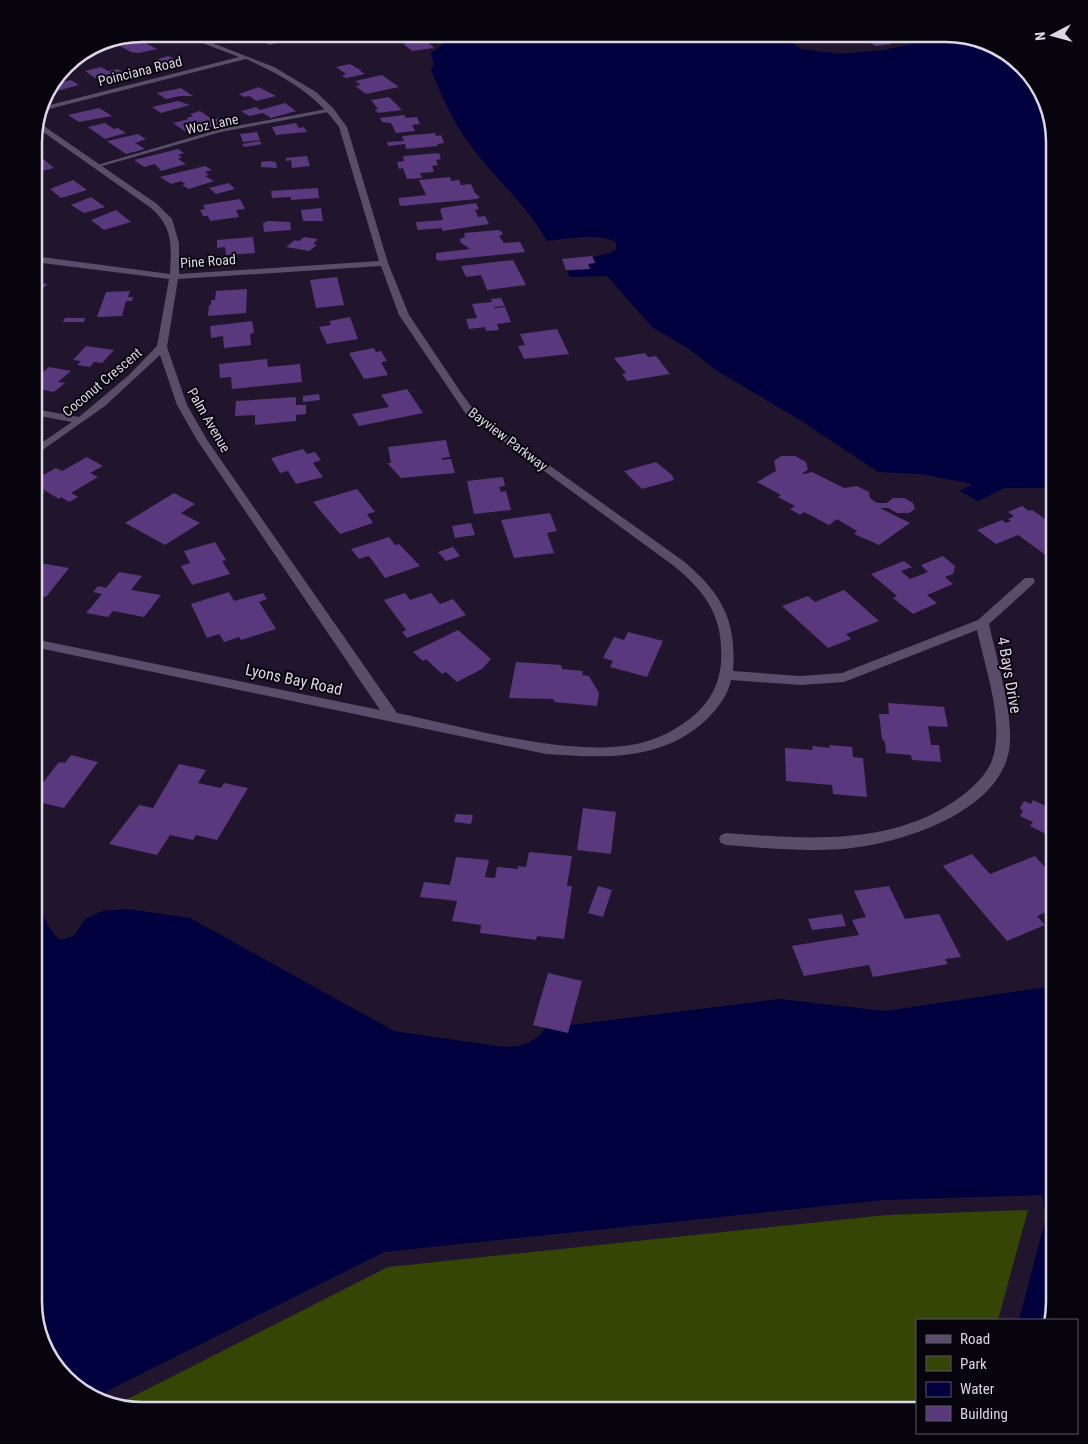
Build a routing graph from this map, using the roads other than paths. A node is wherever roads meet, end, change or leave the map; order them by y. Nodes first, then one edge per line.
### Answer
1 (206, 43) edge
2 (245, 58) junction
3 (49, 107) edge
4 (332, 110) junction
5 (43, 128) edge
6 (97, 166) junction
7 (43, 260) edge
8 (384, 263) junction
9 (174, 277) junction
10 (162, 347) junction
11 (43, 414) edge
12 (80, 420) junction
13 (43, 447) edge
14 (1029, 581) dead end
15 (982, 623) junction
16 (43, 645) edge
17 (726, 675) junction
18 (392, 717) junction
19 (546, 749) joint
20 (726, 838) dead end

1 - 2 street, Bayview Parkway
2 - 3 street, Poinciana Road
2 - 4 street, Bayview Parkway
4 - 6 lane, Woz Lane
4 - 8 street, Bayview Parkway
5 - 6 street, Palm Avenue
6 - 9 street, Palm Avenue
7 - 9 street, Pine Road
8 - 9 street, Pine Road
8 - 17 street, Bayview Parkway
9 - 10 street, Palm Avenue
10 - 12 street, Coconut Crescent
10 - 18 street, Palm Avenue
11 - 12 street
12 - 13 street, Coconut Crescent
14 - 15 street
15 - 17 street, 4 Bays Drive
15 - 20 street, 4 Bays Drive
16 - 18 street, Lyons Bay Road
17 - 19 street, Bayview Parkway
18 - 19 street, Lyons Bay Road

